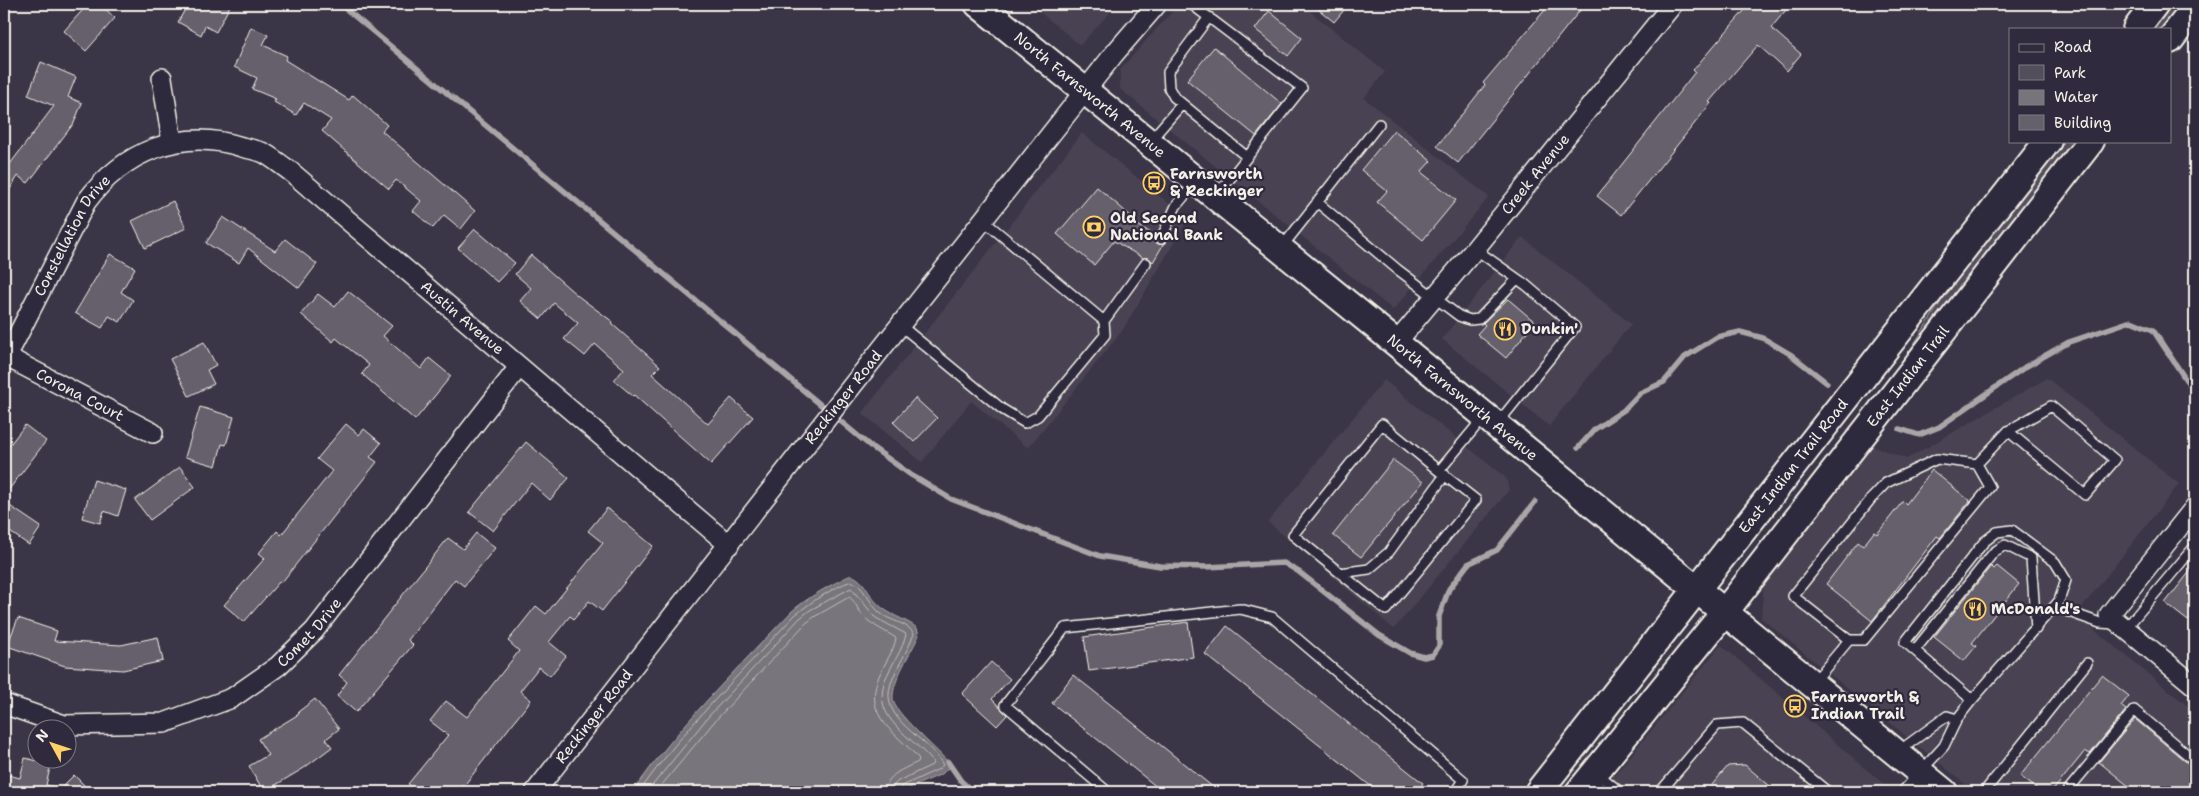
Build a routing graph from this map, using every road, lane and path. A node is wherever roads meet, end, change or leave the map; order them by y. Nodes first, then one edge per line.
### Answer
1 (978, 4) edge
2 (1157, 4) edge
3 (1191, 4) edge
4 (1673, 4) edge
5 (2155, 4) edge
6 (2195, 8) edge
7 (1209, 17) junction
8 (2137, 28) edge
9 (2172, 37) edge
10 (162, 78) dead end
11 (1084, 91) junction
12 (1182, 104) junction
13 (1379, 124) dead end
14 (172, 142) junction
15 (1148, 142) junction
16 (2047, 142) edge
17 (2090, 142) edge
18 (1247, 157) junction
19 (1206, 189) junction
20 (1318, 202) junction
21 (983, 220) junction
22 (1161, 239) dead end
23 (1280, 249) junction
24 (1475, 249) junction
25 (1146, 263) dead end
26 (1516, 280) junction
27 (1435, 296) junction
28 (1104, 321) junction
29 (900, 325) junction
30 (1396, 342) junction
31 (5, 359) edge
32 (519, 367) junction
33 (1491, 421) junction
34 (2008, 431) junction
35 (153, 433) dead end
36 (1978, 464) junction
37 (1442, 473) junction
38 (2195, 507) edge
39 (729, 545) junction
40 (2195, 546) edge
41 (1340, 573) junction
42 (1697, 590) junction
43 (2055, 607) junction
44 (1724, 613) junction
45 (2125, 627) junction
46 (2036, 629) junction
47 (1849, 640) junction
48 (1914, 650) junction
49 (2086, 663) dead end
50 (1812, 684) junction
51 (2195, 686) edge
52 (1972, 700) junction
53 (4, 704) edge
54 (1958, 718) junction
55 (1896, 753) junction
56 (2195, 761) edge
57 (1595, 772) junction
58 (1919, 772) junction
59 (535, 792) edge
60 (1108, 792) edge
61 (1455, 792) edge
62 (1538, 792) edge
63 (1579, 792) edge
64 (1620, 792) edge
65 (1660, 792) edge
66 (1828, 792) edge
67 (1902, 792) edge
68 (1944, 792) edge
69 (1984, 792) edge
70 (2073, 792) edge

1 - 11 main road, North Farnsworth Avenue
2 - 11 street, Reckinger Road
3 - 7 lane
4 - 24 street, Creek Avenue
5 - 8 main road
6 - 9 main road
7 - 12 lane
7 - 18 lane
10 - 14 street
11 - 15 main road, North Farnsworth Avenue
11 - 21 street, Reckinger Road
12 - 15 lane
12 - 18 lane
13 - 20 lane
14 - 31 street, Constellation Drive
14 - 32 street, Austin Avenue
15 - 19 main road, North Farnsworth Avenue
16 - 42 main road, East Indian Trail Road
17 - 44 main road, East Indian Trail
18 - 19 lane
19 - 22 lane
19 - 23 main road, North Farnsworth Avenue
20 - 23 lane
20 - 27 lane
21 - 28 lane
21 - 29 street, Reckinger Road
23 - 30 main road, North Farnsworth Avenue
24 - 26 lane
24 - 27 street, Creek Avenue
25 - 28 lane
26 - 27 lane
26 - 33 lane
27 - 30 street, Creek Avenue
28 - 29 lane
29 - 39 street, Reckinger Road
30 - 33 main road, North Farnsworth Avenue
31 - 35 street, Corona Court
32 - 39 street, Austin Avenue
32 - 53 street, Comet Drive
33 - 37 lane
33 - 42 main road, North Farnsworth Avenue
34 - 34 lane
34 - 36 lane
36 - 47 lane
36 - 47 lane
37 - 41 lane
37 - 41 lane
37 - 41 lane
38 - 45 street
39 - 59 street, Reckinger Road
40 - 45 lane
42 - 44 main road, North Farnsworth Avenue
42 - 62 main road, East Indian Trail Road
43 - 45 lane
43 - 46 lane
43 - 48 lane
44 - 50 main road, North Farnsworth Avenue
44 - 57 main road
45 - 51 street
46 - 48 lane
46 - 52 lane
47 - 50 lane
48 - 52 lane
49 - 69 lane
50 - 55 main road, North Farnsworth Avenue
52 - 54 lane
54 - 55 lane
54 - 58 lane
55 - 58 main road, North Farnsworth Avenue
56 - 70 lane
57 - 63 main road
57 - 64 lane
58 - 67 lane
58 - 68 main road, North Farnsworth Avenue
60 - 61 lane
65 - 66 lane

